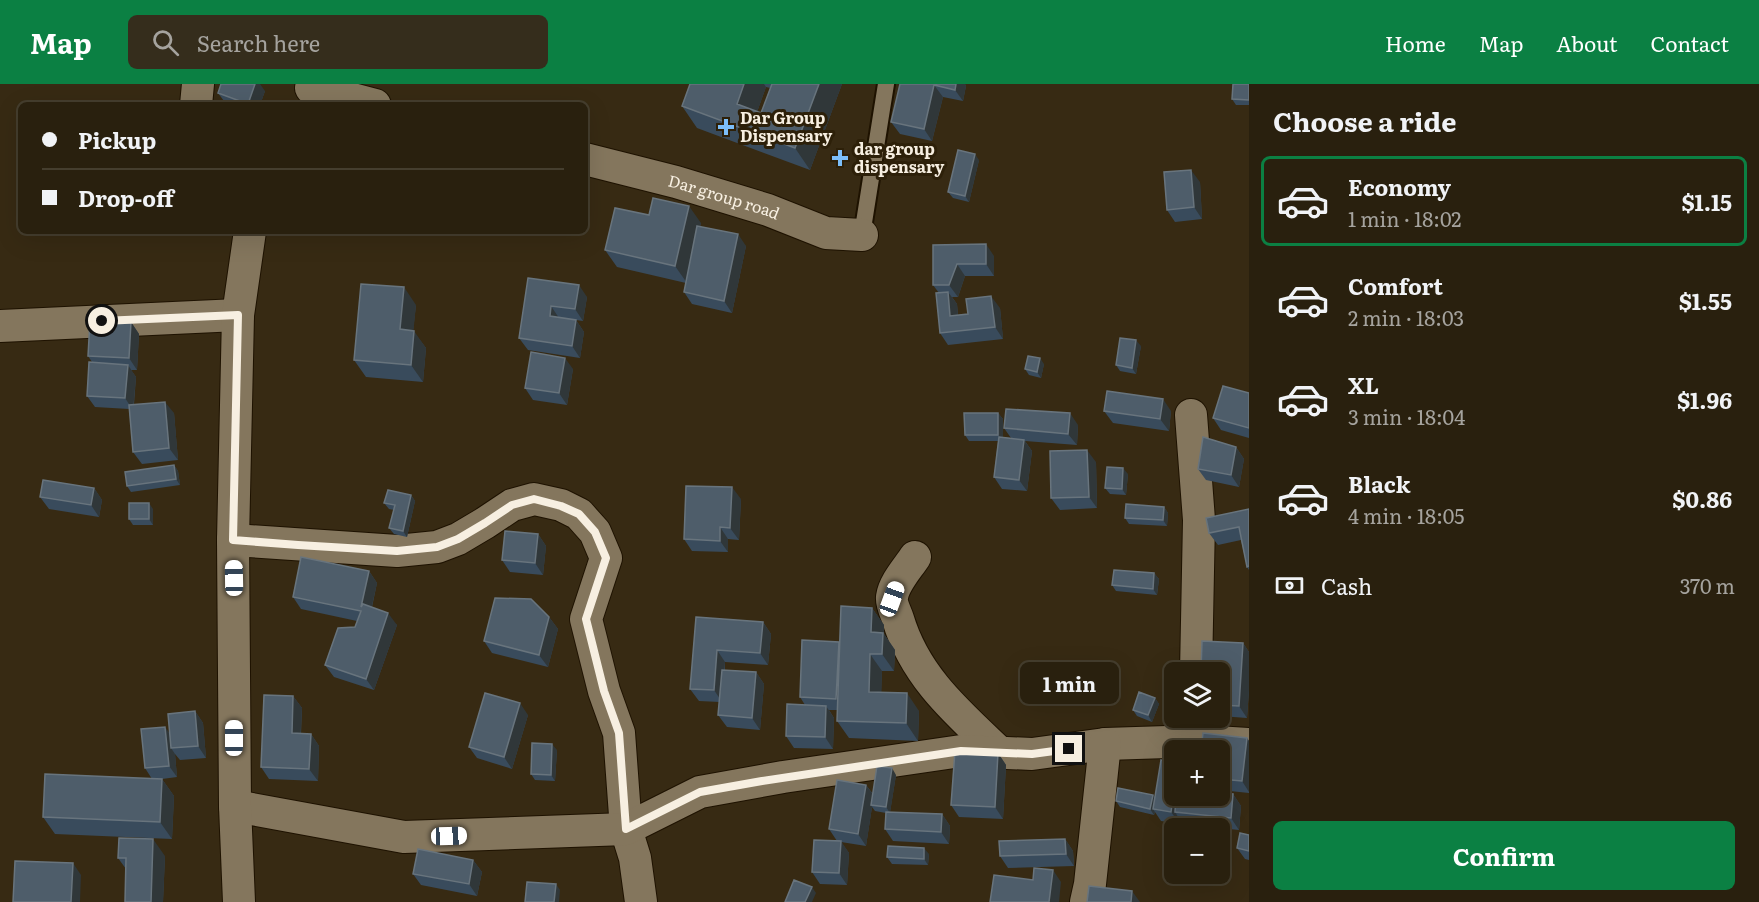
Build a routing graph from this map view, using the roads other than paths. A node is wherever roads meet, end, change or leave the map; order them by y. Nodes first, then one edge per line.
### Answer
1 (198, 84) edge
2 (886, 84) edge
3 (308, 92) edge
4 (196, 102) edge
5 (360, 102) edge
6 (588, 160) edge
7 (250, 234) edge
8 (862, 235) joint
9 (238, 315) junction
10 (0, 326) edge
11 (1191, 416) dead end
12 (233, 540) junction
13 (915, 557) dead end
14 (1196, 662) edge
15 (1199, 729) edge
16 (1105, 744) junction
17 (1249, 744) edge
18 (1000, 753) junction
19 (235, 806) junction
20 (626, 829) junction
21 (239, 902) edge
22 (641, 902) edge
23 (1086, 902) edge

1 - 4 street
2 - 8 lane
3 - 5 street
6 - 8 street, Dar group road
7 - 9 street
9 - 10 street
9 - 12 street
11 - 14 street
12 - 19 street
12 - 20 street
13 - 18 street
15 - 16 street
15 - 17 street
16 - 18 street
16 - 23 street
18 - 20 street
19 - 20 street
19 - 21 street
20 - 22 street

